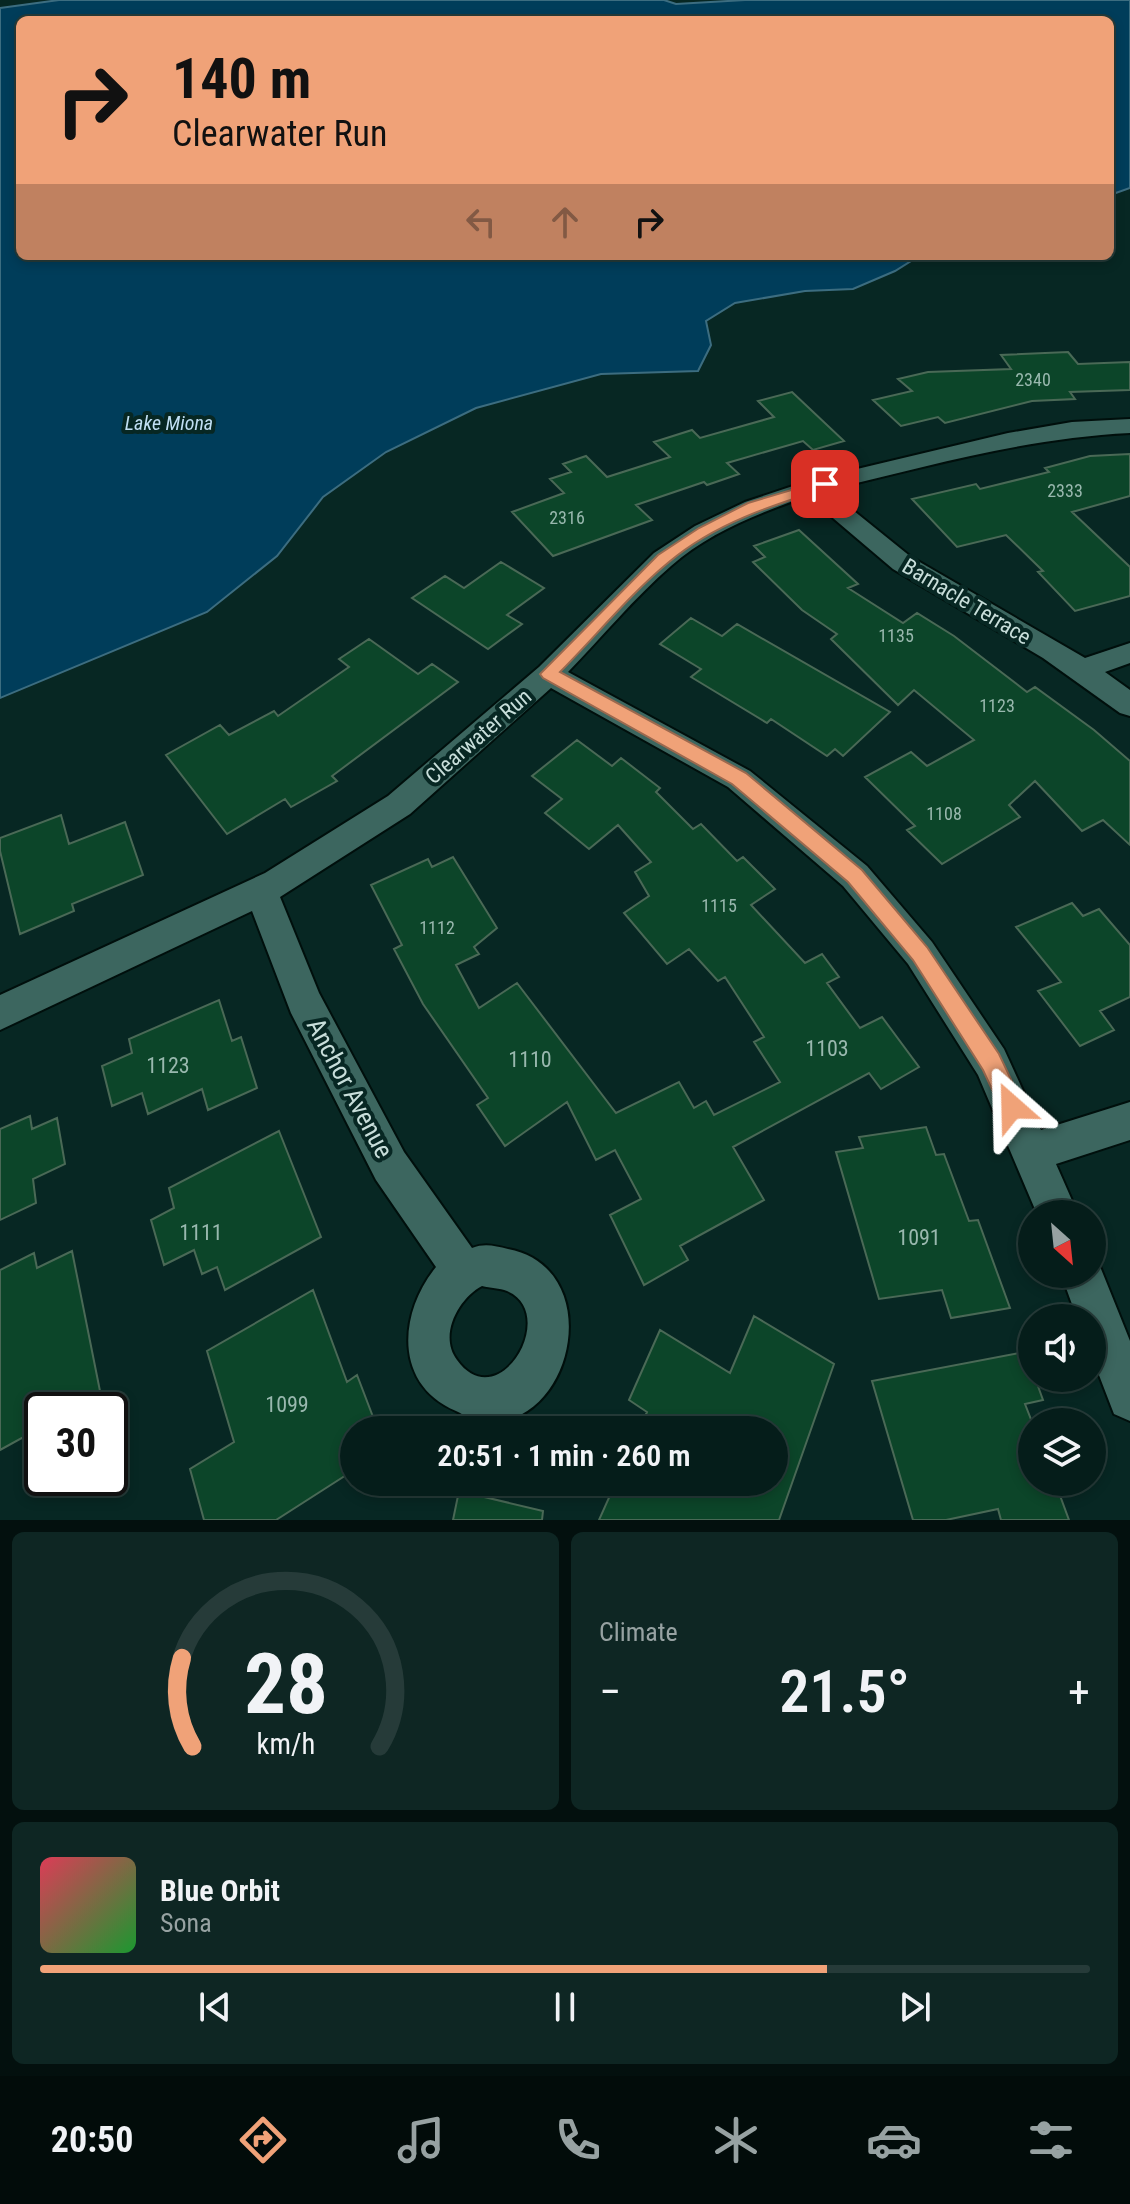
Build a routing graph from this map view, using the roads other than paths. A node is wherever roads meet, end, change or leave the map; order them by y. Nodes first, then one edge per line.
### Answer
1 (1130, 426) edge
2 (811, 487) junction
3 (1130, 653) edge
4 (1084, 669) junction
5 (549, 674) junction
6 (1130, 705) edge
7 (261, 891) junction
8 (0, 1013) edge
9 (1130, 1121) edge
10 (1034, 1152) junction
11 (1053, 1200) edge
12 (464, 1272) dead end
13 (1087, 1288) edge
14 (1130, 1398) edge

1 - 2 street, Clearwater Run
2 - 4 street, Barnacle Terrace
2 - 5 street, Clearwater Run
3 - 4 street
4 - 6 street, Barnacle Terrace
5 - 7 street, Clearwater Run
5 - 10 street
7 - 8 street, Clearwater Run
7 - 12 street, Anchor Avenue
9 - 10 street
10 - 11 street
13 - 14 street

